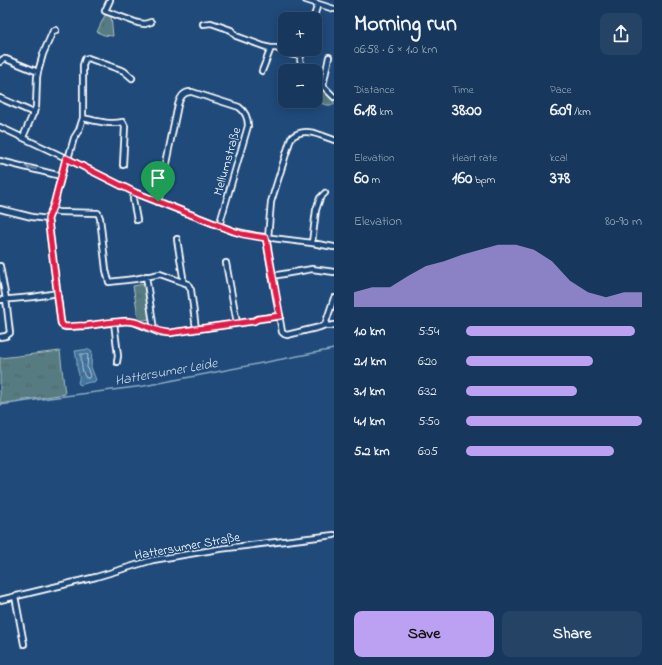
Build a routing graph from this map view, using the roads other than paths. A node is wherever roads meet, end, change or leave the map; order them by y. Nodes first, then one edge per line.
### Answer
1 (110, 0) edge
2 (306, 0) edge
3 (312, 1) edge
4 (318, 4) junction
5 (334, 9) edge
6 (315, 12) edge
7 (151, 22) dead end
8 (203, 24) dead end
9 (56, 30) dead end
10 (271, 48) junction
11 (278, 49) edge
12 (301, 56) edge
13 (329, 57) dead end
14 (1, 59) edge
15 (300, 64) edge
16 (262, 71) dead end
17 (38, 72) junction
18 (132, 78) dead end
19 (323, 86) joint
20 (334, 96) edge
21 (0, 98) edge
22 (34, 113) junction
23 (83, 118) junction
24 (0, 127) edge
25 (23, 137) junction
26 (334, 140) edge
27 (67, 158) junction
28 (0, 161) edge
29 (123, 165) dead end
30 (61, 176) junction
31 (134, 192) junction
32 (325, 193) dead end
33 (158, 202) junction
34 (0, 209) edge
35 (52, 210) junction
36 (48, 219) junction
37 (137, 220) dead end
38 (219, 226) junction
39 (267, 238) junction
40 (177, 239) dead end
41 (312, 242) junction
42 (334, 247) edge
43 (226, 263) dead end
44 (0, 266) edge
45 (334, 272) edge
46 (146, 276) junction
47 (272, 276) junction
48 (183, 282) junction
49 (58, 293) junction
50 (334, 298) edge
51 (6, 299) junction
52 (0, 300) edge
53 (280, 316) junction
54 (114, 322) junction
55 (237, 323) junction
56 (325, 325) junction
57 (334, 325) edge
58 (196, 328) junction
59 (154, 330) junction
60 (0, 337) edge
61 (117, 362) dead end
62 (334, 535) edge
63 (15, 596) junction
64 (0, 600) edge
65 (24, 644) dead end

1 - 7 street
2 - 3 street
3 - 4 street
4 - 5 street
4 - 6 street
8 - 10 street
9 - 17 street
10 - 11 street
10 - 16 street
12 - 15 street
13 - 19 street
14 - 17 street
17 - 22 street
18 - 23 street
19 - 20 street
21 - 22 street
22 - 25 street
23 - 27 street
23 - 29 street
24 - 25 street
25 - 27 street
26 - 39 street
27 - 30 street
27 - 31 street
30 -> 28 street
30 - 35 street
31 - 33 street
31 - 37 street
32 - 41 street
33 - 38 street
33 - 38 street, Mellumstraße
34 - 36 street
35 - 36 street
35 - 46 street
36 - 49 street
38 - 39 street
39 - 41 street
39 - 47 street
40 - 48 street
41 - 42 street
43 - 55 street
44 - 51 street
45 - 47 street
46 - 48 street
46 - 59 street
47 - 53 street
48 - 58 street
49 - 51 street
49 - 54 street
50 - 56 street
51 - 52 street
51 - 60 street
53 - 55 street
53 - 56 street
54 - 59 street
54 - 61 street
55 - 58 street
56 - 57 street
58 - 59 street
62 - 63 street, Hattersumer Straße
63 - 64 street, Hattersumer Straße
63 - 65 street

